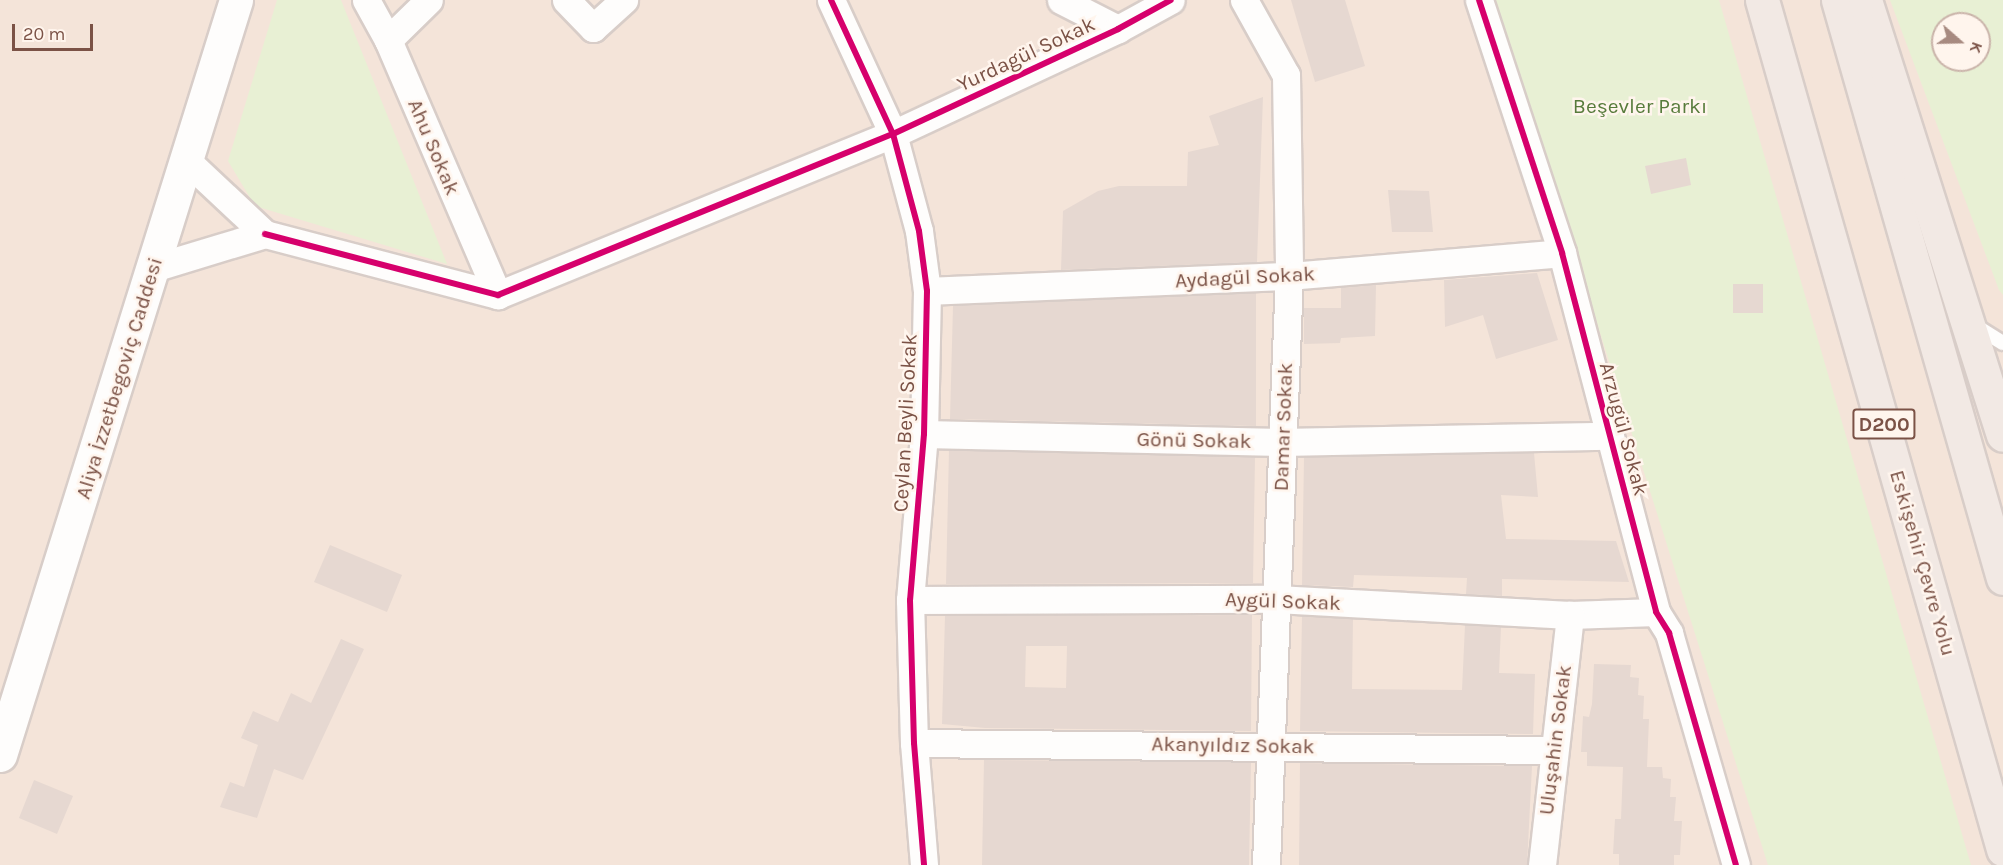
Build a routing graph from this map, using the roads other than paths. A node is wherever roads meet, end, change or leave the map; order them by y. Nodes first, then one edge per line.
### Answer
1 (236, 0) edge
2 (366, 0) edge
3 (429, 0) edge
4 (566, 0) edge
5 (624, 0) edge
6 (831, 0) edge
7 (1061, 0) edge
8 (1171, 0) edge
9 (1244, 0) edge
10 (1479, 0) edge
11 (1762, 0) edge
12 (1838, 0) edge
13 (1865, 0) edge
14 (1118, 29) junction
15 (388, 40) junction
16 (893, 134) junction
17 (186, 160) junction
18 (265, 234) junction
19 (1562, 253) junction
20 (153, 268) junction
21 (1289, 276) junction
22 (927, 291) junction
23 (498, 296) junction
24 (1968, 322) junction
25 (2003, 343) edge
26 (924, 434) junction
27 (2003, 435) edge
28 (1608, 436) junction
29 (1281, 442) junction
30 (2003, 578) edge
31 (1276, 599) junction
32 (910, 600) junction
33 (1656, 612) junction
34 (1570, 615) junction
35 (914, 743) junction
36 (1272, 745) junction
37 (1552, 750) junction
38 (0, 755) edge
39 (2003, 849) edge
40 (924, 865) edge
41 (1266, 865) edge
42 (1542, 865) edge
43 (1736, 865) edge

1 - 17 street, Aliya İzzetbegoviç Caddesi
2 - 15 street, Ahu Sokak
3 - 15 street
4 - 5 street
6 - 16 street, Ceylan Beyli Sokak
7 - 14 street
8 - 14 street, Yurdagül Sokak
9 - 21 street, Damar Sokak
10 - 19 street, Arzugül Sokak
11 - 39 highway, Eskişehir Çevre Yolu / D200
12 - 30 highway
13 - 24 highway
14 - 16 street, Yurdagül Sokak
15 - 23 street, Ahu Sokak
16 - 22 street, Ceylan Beyli Sokak
16 - 23 street, Yurdagül Sokak
17 - 18 street
17 - 20 street, Aliya İzzetbegoviç Caddesi
18 - 20 street
18 - 23 street
19 - 21 street, Aydagül Sokak
19 - 28 street, Arzugül Sokak
20 - 38 street, Aliya İzzetbegoviç Caddesi
21 - 22 street, Aydagül Sokak
21 - 29 street, Damar Sokak
22 - 26 street, Ceylan Beyli Sokak
24 - 25 lane
24 - 27 highway
26 - 29 street, Gönü Sokak
26 - 32 street, Ceylan Beyli Sokak
28 - 29 street, Gönü Sokak
28 - 33 street, Arzugül Sokak
29 - 31 street, Damar Sokak
31 - 32 street, Aygül Sokak
31 - 34 street, Aygül Sokak
31 - 36 street, Damar Sokak
32 - 35 street, Ceylan Beyli Sokak
33 - 34 street, Aygül Sokak
33 - 43 street, Arzugül Sokak
34 - 37 street, Uluşahin Sokak
35 - 36 street, Akanyıldız Sokak
35 - 40 street, Ceylan Beyli Sokak
36 - 37 street, Akanyıldız Sokak
36 - 41 street, Damar Sokak
37 - 42 street, Uluşahin Sokak

